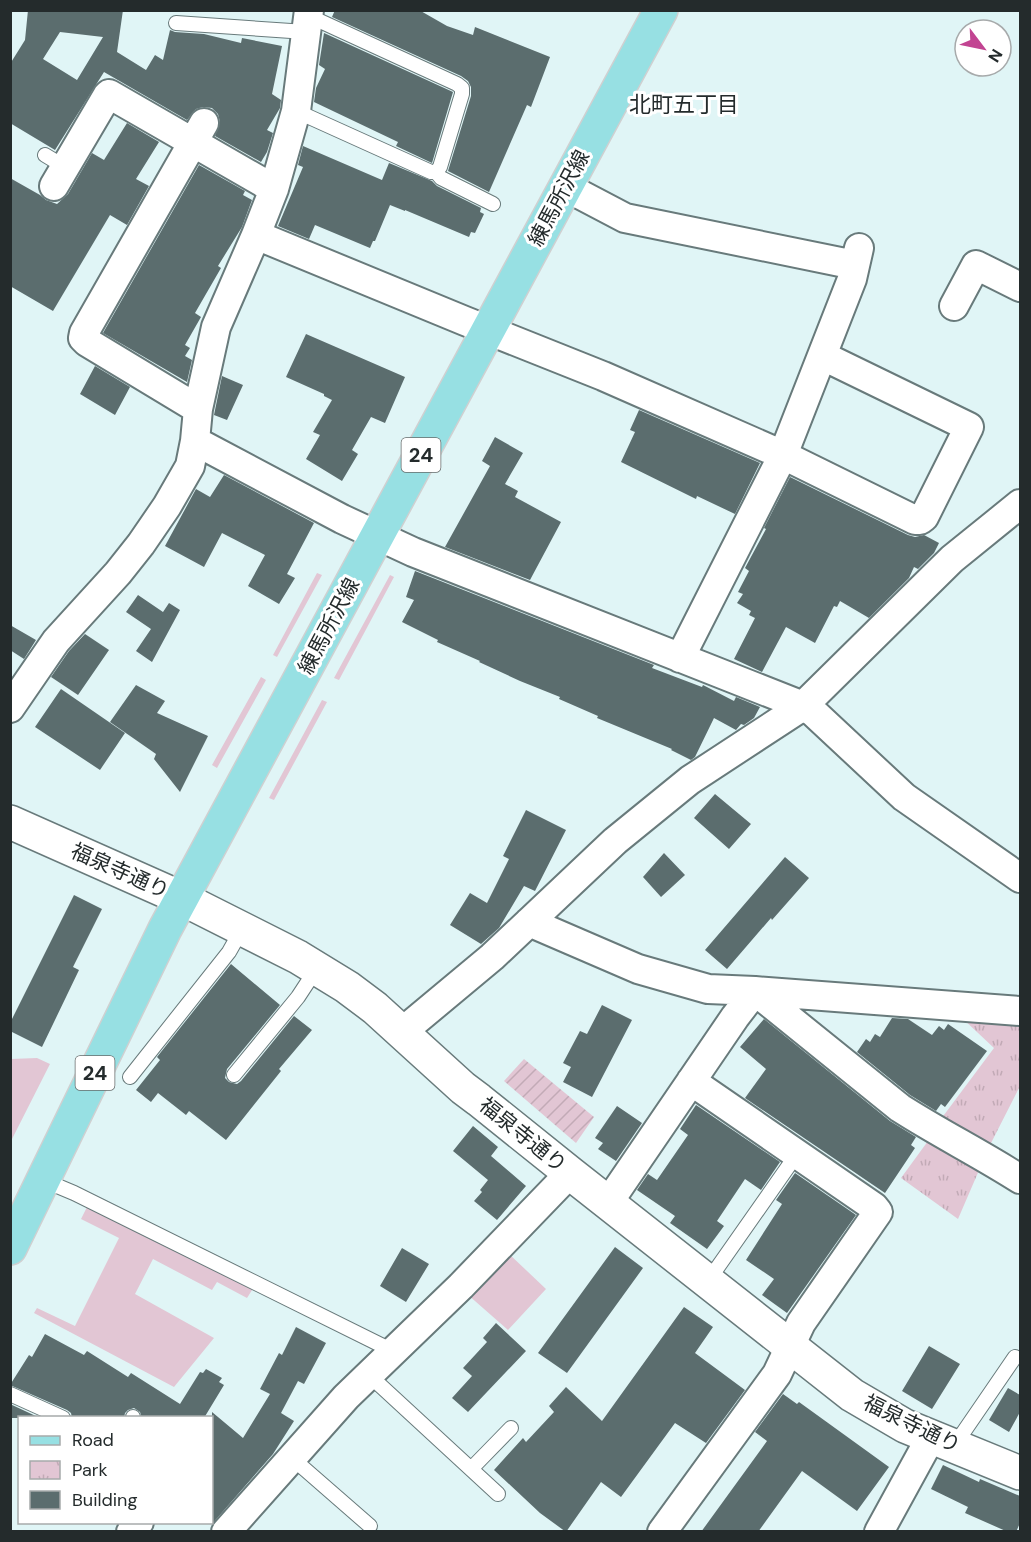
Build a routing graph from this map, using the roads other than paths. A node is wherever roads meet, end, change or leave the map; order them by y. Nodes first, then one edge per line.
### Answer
1 (661, 10) edge
2 (308, 20) edge
3 (176, 23) dead end
4 (296, 111) junction
5 (199, 133) junction
6 (55, 169) dead end
7 (436, 172) junction
8 (566, 187) junction
9 (274, 189) junction
10 (494, 204) dead end
11 (256, 235) junction
12 (1020, 287) edge
13 (954, 306) dead end
14 (488, 331) junction
15 (823, 356) junction
16 (198, 409) junction
17 (195, 441) junction
18 (783, 455) junction
19 (1016, 514) edge
20 (377, 537) junction
21 (680, 658) junction
22 (803, 706) junction
23 (10, 708) edge
24 (10, 822) edge
25 (1020, 878) edge
26 (181, 898) junction
27 (529, 922) junction
28 (242, 929) junction
29 (317, 968) junction
30 (755, 991) junction
31 (1020, 1011) edge
32 (402, 1032) junction
33 (234, 1075) dead end
34 (130, 1077) dead end
35 (691, 1081) junction
36 (797, 1154) junction
37 (570, 1173) junction
38 (1020, 1179) edge
39 (44, 1180) junction
40 (608, 1203) junction
41 (10, 1248) edge
42 (708, 1281) junction
43 (790, 1346) junction
44 (393, 1351) junction
45 (1015, 1357) dead end
46 (369, 1375) junction
47 (10, 1394) edge
48 (59, 1416) edge
49 (510, 1428) dead end
50 (943, 1442) junction
51 (292, 1458) junction
52 (471, 1469) junction
53 (1020, 1473) edge
54 (498, 1494) dead end
55 (370, 1526) dead end
56 (221, 1530) edge
57 (662, 1532) edge
58 (879, 1532) edge

1 - 8 main road, 練馬所沢線 / 24
2 - 3 lane
2 - 4 street
2 - 7 lane
4 - 7 lane
4 - 9 street
5 - 6 street
5 - 9 street
5 - 16 street
7 - 10 lane
8 - 14 main road, 練馬所沢線 / 24
8 - 15 street
9 - 11 street
11 - 14 street
11 - 16 street
12 - 13 street
14 - 18 street
14 - 20 main road, 練馬所沢線 / 24
15 - 18 street
15 - 18 street
16 - 17 street
17 - 20 street
17 - 23 street
18 - 21 street
19 - 22 street
20 - 21 street
20 - 26 main road, 練馬所沢線 / 24
21 - 22 street
22 - 25 street
22 - 27 street
24 - 26 street, 福泉寺通り
26 - 28 street, 福泉寺通り
26 - 39 main road, 練馬所沢線 / 24
27 - 30 street
27 - 32 street
28 - 29 street, 福泉寺通り
28 - 34 lane
29 - 32 street, 福泉寺通り
29 - 33 lane
30 - 31 street
30 - 35 street
30 - 38 street
32 - 37 street, 福泉寺通り
35 - 36 street
35 - 40 street
36 - 42 lane
36 - 43 street
37 - 40 street, 福泉寺通り
37 - 44 street
39 - 41 main road, 練馬所沢線 / 24
39 - 44 lane
40 - 42 street, 福泉寺通り
42 - 43 street, 福泉寺通り
43 - 50 street, 福泉寺通り
43 - 57 street
44 - 46 street
45 - 50 lane
46 - 51 street
46 - 52 lane
47 - 48 lane
49 - 52 lane
50 - 53 street, 福泉寺通り
50 - 58 street
51 - 55 lane
51 - 56 street
52 - 54 lane

